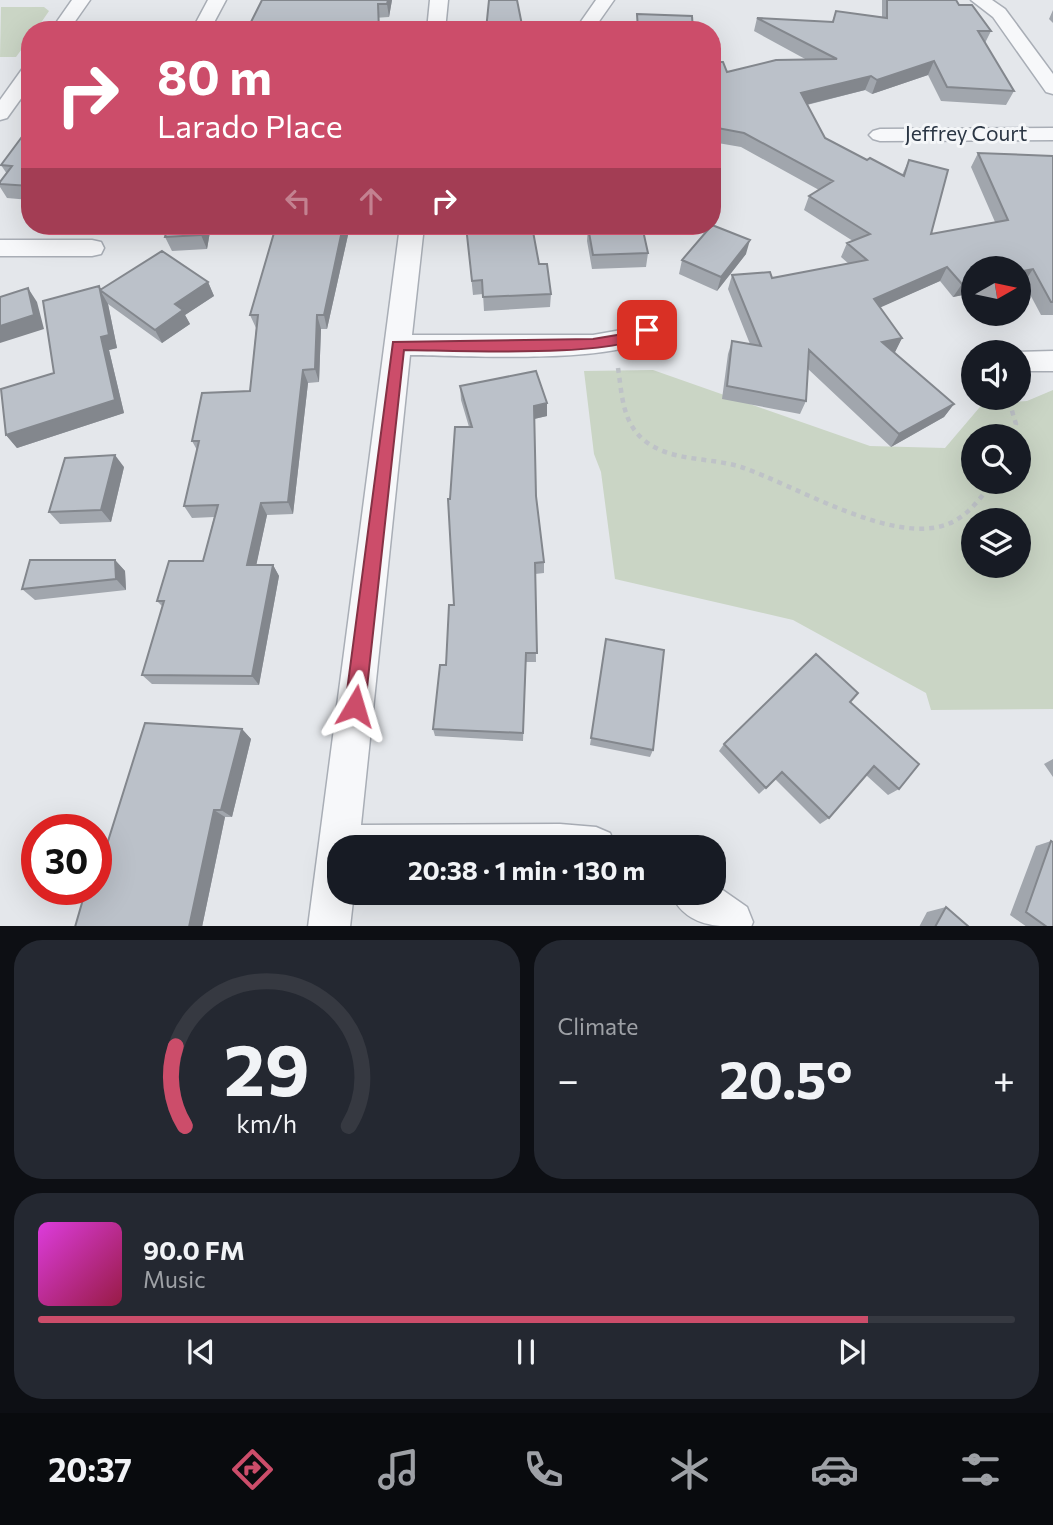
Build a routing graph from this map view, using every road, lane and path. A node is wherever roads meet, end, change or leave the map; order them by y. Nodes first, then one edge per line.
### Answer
1 (81, 0) edge
2 (217, 0) edge
3 (439, 0) edge
4 (605, 0) edge
5 (980, 0) edge
6 (66, 21) edge
7 (206, 21) edge
8 (437, 21) edge
9 (590, 21) edge
10 (21, 85) edge
11 (1053, 88) edge
12 (0, 114) edge
13 (1053, 134) edge
14 (880, 135) dead end
15 (411, 235) edge
16 (0, 248) edge
17 (92, 248) dead end
18 (647, 330) dead end
19 (614, 343) junction
20 (398, 345) junction
21 (1031, 361) edge
22 (1053, 361) edge
23 (985, 494) edge
24 (339, 835) edge
25 (331, 905) edge
26 (708, 905) edge
27 (732, 922) dead end
28 (329, 926) edge

1 - 6 street
2 - 7 street
3 - 8 street
4 - 9 street
5 - 11 street
10 - 12 street
13 - 14 street, Jeffrey Court
15 - 20 street
16 - 17 street
18 - 19 street
19 - 20 street
19 - 23 path
20 - 24 street
21 - 22 street
25 - 28 street
26 - 27 street

